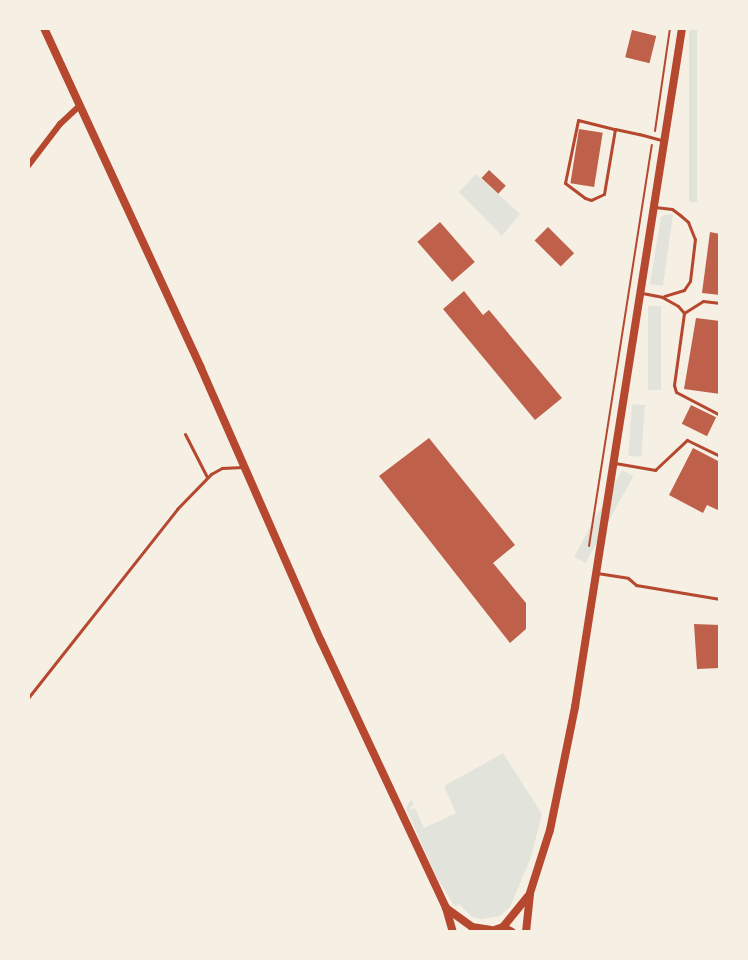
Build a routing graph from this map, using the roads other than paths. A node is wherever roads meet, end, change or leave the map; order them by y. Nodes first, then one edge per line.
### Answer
1 (44, 28) edge
2 (682, 28) edge
3 (79, 106) junction
4 (615, 129) junction
5 (665, 140) junction
6 (28, 166) edge
7 (655, 207) junction
8 (642, 293) junction
9 (662, 297) junction
10 (720, 303) edge
11 (684, 313) junction
12 (720, 415) edge
13 (185, 434) dead end
14 (720, 456) edge
15 (615, 463) junction
16 (244, 467) junction
17 (207, 477) junction
18 (597, 573) junction
19 (720, 599) edge
20 (28, 698) edge
21 (530, 893) junction
22 (446, 908) junction
23 (508, 929) edge
24 (489, 931) edge
25 (453, 932) edge
26 (526, 932) edge

1 - 3 main road
2 - 5 main road
3 - 6 street
3 - 16 main road
4 - 4 lane
4 - 5 lane
5 - 7 main road
7 - 8 main road
7 - 9 lane
8 - 9 lane
8 - 15 main road
9 - 11 lane
10 - 11 lane
11 - 12 lane
13 - 17 lane
14 - 15 lane
15 - 18 main road
16 - 17 lane
16 - 22 main road
17 - 20 lane
18 - 19 lane
18 - 21 main road
21 - 23 main road
21 - 26 main road
22 - 24 main road
22 - 25 main road
23 - 24 main road

